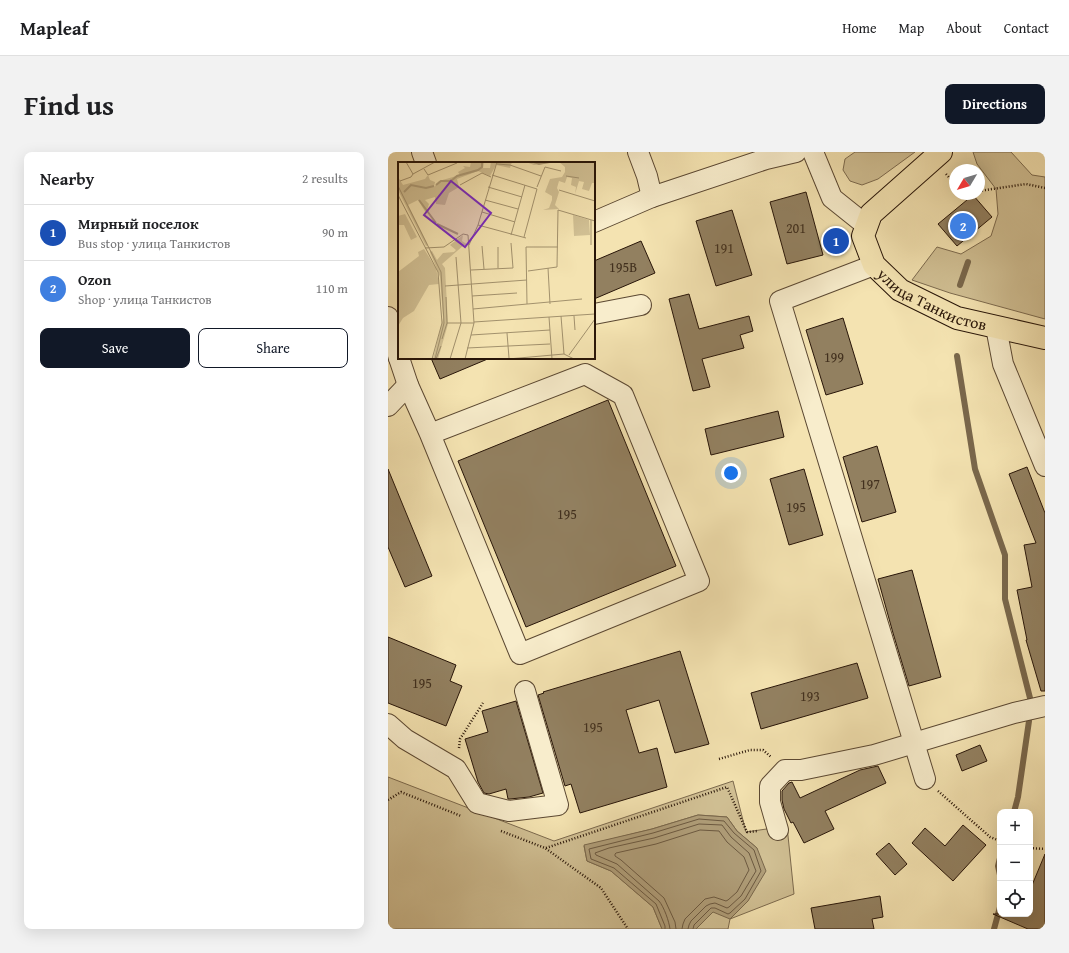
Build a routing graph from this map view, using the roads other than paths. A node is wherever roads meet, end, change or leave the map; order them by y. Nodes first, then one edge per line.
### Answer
1 (422, 152) edge
2 (638, 152) edge
3 (796, 152) edge
4 (813, 152) edge
5 (941, 152) edge
6 (426, 162) edge
7 (652, 197) junction
8 (595, 222) edge
9 (867, 226) junction
10 (874, 265) junction
11 (641, 305) dead end
12 (398, 307) edge
13 (388, 312) edge
14 (595, 314) edge
15 (388, 317) edge
16 (996, 327) junction
17 (1045, 338) edge
18 (398, 355) edge
19 (399, 359) edge
20 (408, 385) junction
21 (388, 406) edge
22 (430, 434) junction
23 (1045, 466) edge
24 (525, 691) dead end
25 (1045, 706) edge
26 (388, 724) edge
27 (913, 744) junction
28 (925, 779) road end
29 (778, 830) road end

1 - 6 street
2 - 7 street
3 - 7 street
4 - 9 street
5 - 9 main road, улица Танкистов
7 - 8 street
9 - 10 main road, улица Танкистов
10 - 16 main road, улица Танкистов
10 - 27 street
11 - 14 street
12 - 13 street
15 - 18 street
16 - 17 main road, улица Танкистов
16 - 23 street
19 - 20 street
20 - 21 street
20 - 22 street
22 - 22 street
24 - 26 street
25 - 27 street
27 - 28 street
27 - 29 street

